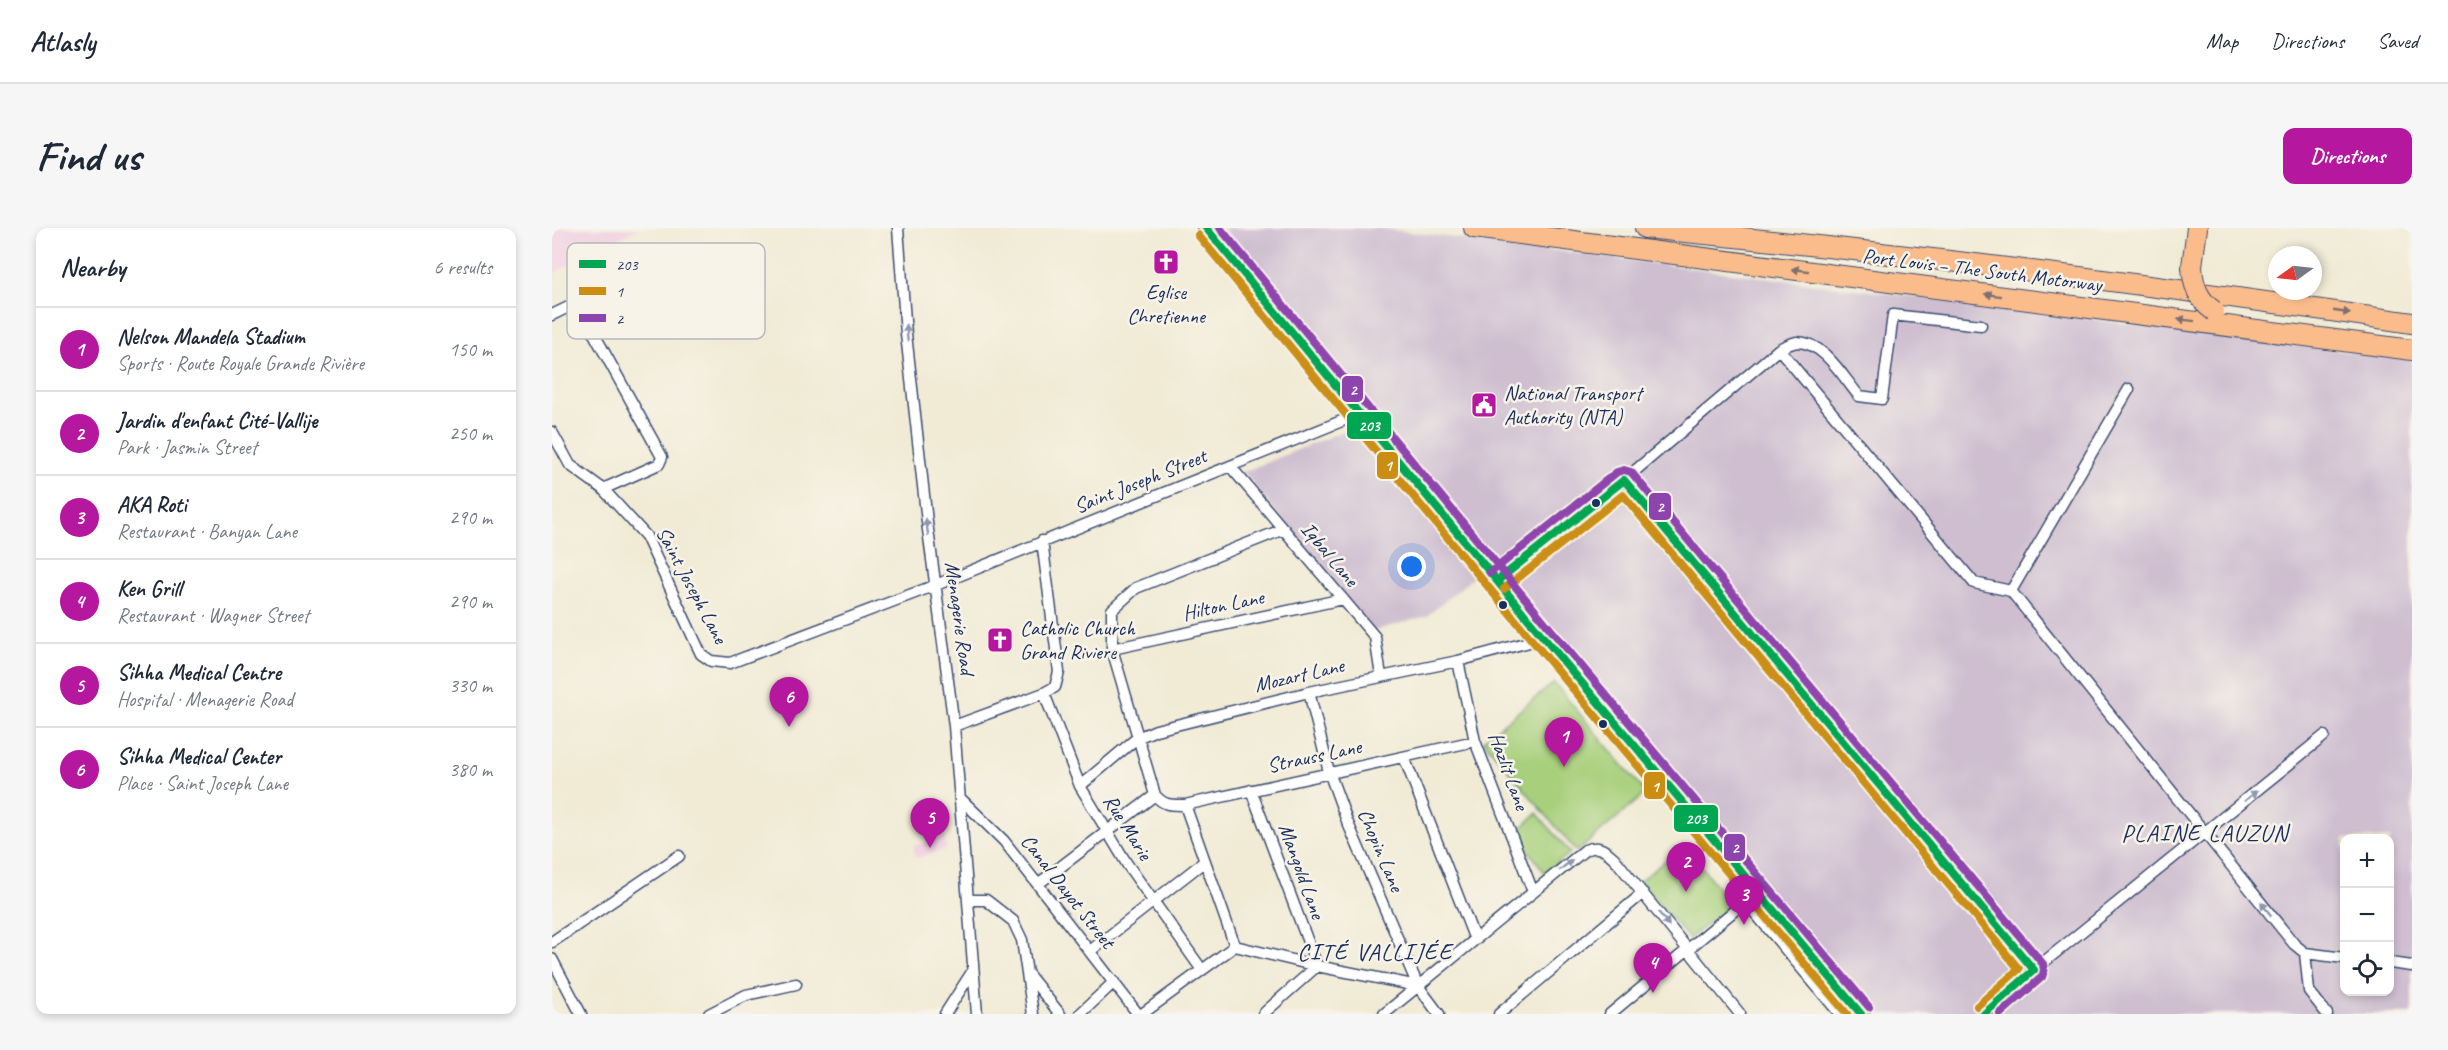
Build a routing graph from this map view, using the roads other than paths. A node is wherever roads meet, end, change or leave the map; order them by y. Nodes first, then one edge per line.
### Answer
1 (898, 228) edge
2 (1206, 228) edge
3 (1474, 228) edge
4 (1645, 228) edge
5 (2198, 228) edge
6 (567, 308) edge
7 (552, 315) edge
8 (2412, 323) edge
9 (1981, 325) dead end
10 (2412, 336) edge
11 (597, 339) edge
12 (1779, 349) junction
13 (2412, 350) edge
14 (2129, 389) dead end
15 (1359, 414) junction
16 (552, 432) edge
17 (1230, 466) junction
18 (1624, 480) junction
19 (603, 489) junction
20 (1284, 529) junction
21 (1042, 541) junction
22 (1497, 581) junction
23 (936, 585) junction
24 (2011, 591) junction
25 (1343, 599) junction
26 (1544, 638) junction
27 (1112, 649) junction
28 (1458, 660) junction
29 (1381, 676) junction
30 (1309, 692) junction
31 (1044, 693) junction
32 (954, 726) junction
33 (2324, 736) dead end
34 (1137, 738) junction
35 (1475, 741) junction
36 (1404, 757) junction
37 (1329, 772) junction
38 (1080, 786) junction
39 (1251, 790) junction
40 (960, 798) junction
41 (1158, 799) junction
42 (1185, 805) junction
43 (1107, 831) junction
44 (2205, 833) junction
45 (679, 856) dead end
46 (1205, 861) junction
47 (1038, 884) junction
48 (1533, 892) junction
49 (1643, 893) junction
50 (1752, 896) junction
51 (968, 900) junction
52 (1153, 902) junction
53 (1475, 940) junction
54 (552, 942) edge
55 (1235, 946) junction
56 (1687, 948) junction
57 (1090, 951) junction
58 (2305, 953) junction
59 (2340, 957) edge
60 (552, 959) edge
61 (2394, 964) edge
62 (1317, 966) junction
63 (2412, 966) edge
64 (1202, 970) junction
65 (2034, 970) junction
66 (972, 972) junction
67 (1027, 973) junction
68 (1114, 982) junction
69 (796, 984) dead end
70 (1418, 987) junction
71 (581, 1014) edge
72 (709, 1014) edge
73 (945, 1014) edge
74 (977, 1014) edge
75 (1033, 1014) edge
76 (1060, 1014) edge
77 (1080, 1014) edge
78 (1140, 1014) edge
79 (1263, 1014) edge
80 (1384, 1014) edge
81 (1439, 1014) edge
82 (1499, 1014) edge
83 (1610, 1014) edge
84 (1740, 1014) edge
85 (1839, 1014) edge
86 (1861, 1014) edge
87 (1984, 1014) edge
88 (2327, 1014) edge

23 -> 1 street, Menagerie Road
2 - 15 main road
13 -> 3 highway, Port Louis – The South Motorway
4 -> 8 highway, Port Louis – The South Motorway
5 - 10 highway, bridge
6 - 7 street
9 - 12 street
11 - 19 street
12 - 18 street
12 - 24 street
14 - 24 street
15 - 17 street, Saint Joseph Street
15 - 22 main road
16 - 19 street, Saint Joseph Lane
17 - 20 street, Iqbal Lane
17 - 21 street, Saint Joseph Street
18 - 22 street
18 - 65 street
19 - 23 street, Saint Joseph Lane
20 - 25 street, Iqbal Lane
20 - 27 street
21 - 23 street, Saint Joseph Street
21 - 31 street
22 - 26 main road
23 - 32 street, Menagerie Road
24 - 44 street
25 - 27 street, Hilton Lane
25 - 29 street, Iqbal Lane
26 - 28 street, Mozart Lane
26 - 50 main road
27 - 34 street
28 - 29 street, Mozart Lane
28 - 35 street, Hazlit Lane
29 - 30 street, Mozart Lane
30 - 34 street, Mozart Lane
30 - 37 street, Chopin Lane
31 - 32 street
31 - 38 street, Rue Marie
32 - 40 street, Menagerie Road
44 -> 33 street
34 - 38 street, Mozart Lane
34 - 41 street
35 - 36 street, Strauss Lane
35 - 48 street, Hazlit Lane
36 - 37 street, Strauss Lane
36 - 53 street
37 - 39 street, Strauss Lane
37 - 70 street, Chopin Lane
38 - 43 street, Rue Marie
39 - 42 street, Strauss Lane
39 - 62 street, Mangold Lane
40 - 47 street, Canal Dayot Street
40 - 51 street, Menagerie Road
41 - 42 street, Strauss Lane
41 - 43 street
42 - 46 street
43 - 47 street
43 - 52 street, Rue Marie
58 -> 44 street
44 - 65 street
45 - 54 street
46 - 52 street
46 - 55 street
47 - 57 street, Canal Dayot Street
48 -> 49 street
48 - 53 street
49 -> 56 street
49 - 82 street
50 - 56 street
50 - 85 street
50 - 86 main road
51 - 66 street, Menagerie Road
51 - 67 street
52 - 57 street
52 - 64 street, Rue Marie
53 - 70 street
55 - 62 street
55 - 64 street
56 - 83 street
56 - 84 street
57 - 68 street, Canal Dayot Street
58 - 59 street
58 - 88 street
60 - 71 street
61 - 63 street
62 - 70 street
62 - 79 street
64 - 78 street
65 - 87 street
66 - 73 street
66 - 74 street, Menagerie Road
67 - 75 street
67 - 76 street
68 - 77 street
68 - 78 street, Canal Dayot Street
69 - 72 street
70 - 80 street
70 - 81 street, Chopin Lane

